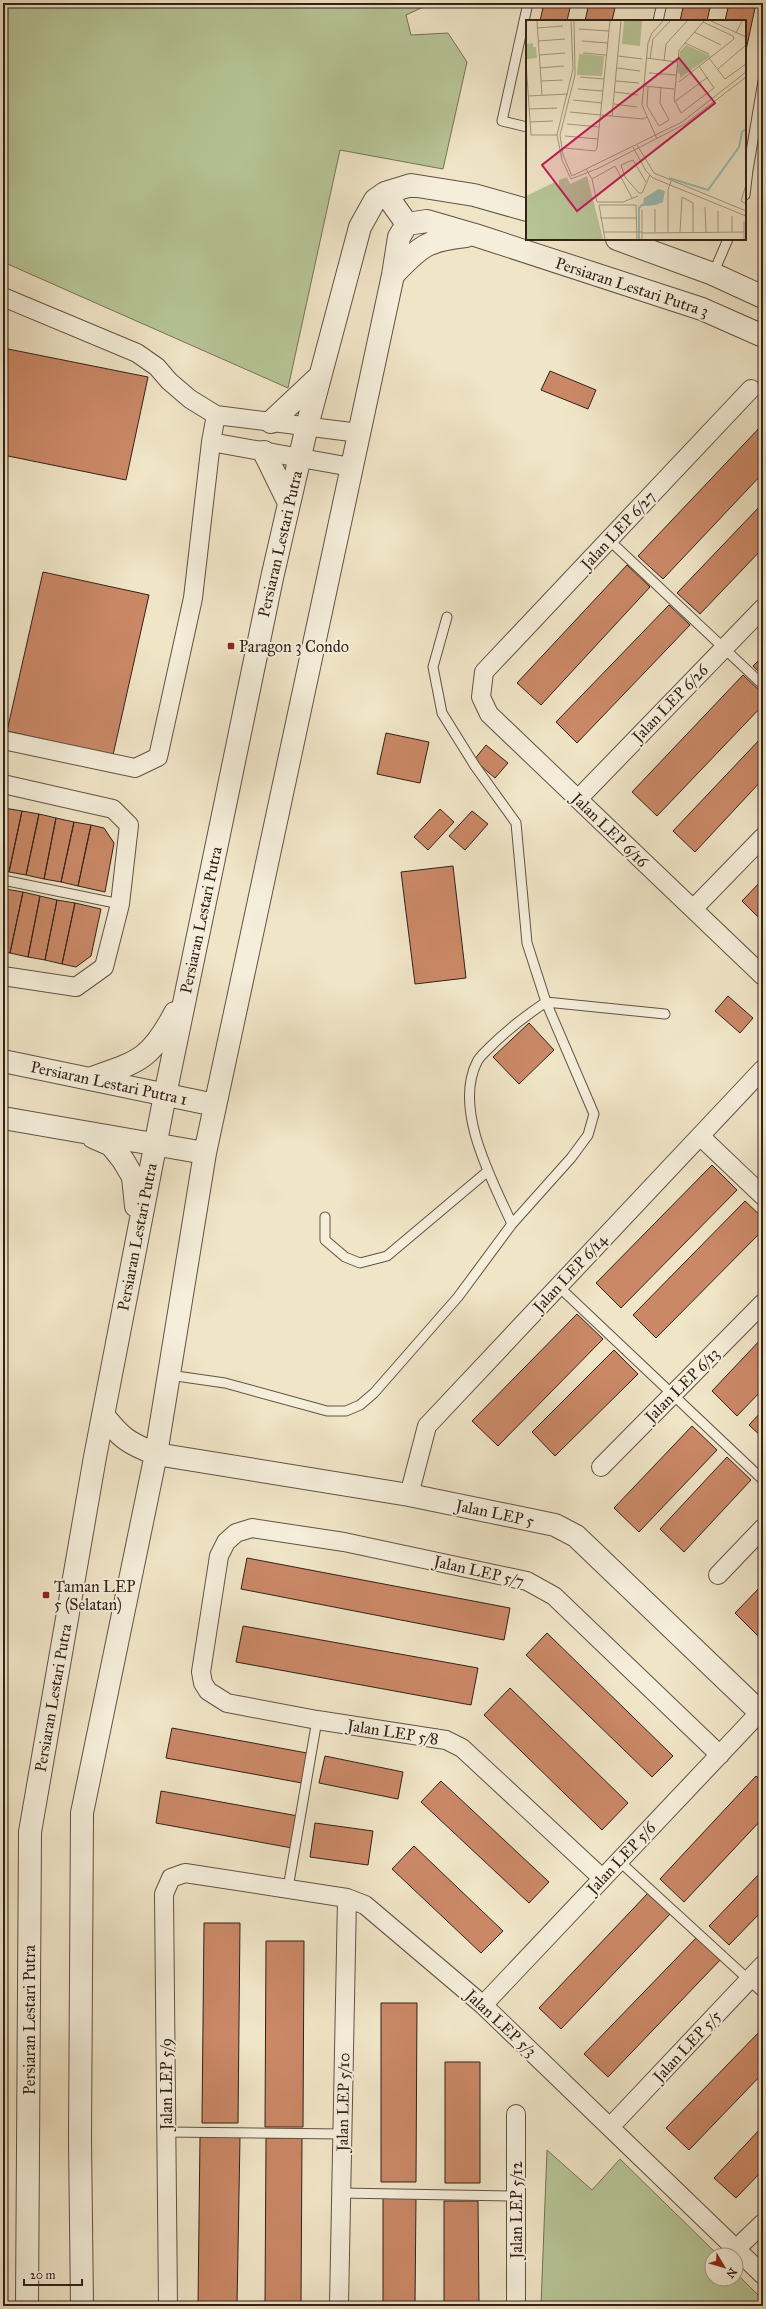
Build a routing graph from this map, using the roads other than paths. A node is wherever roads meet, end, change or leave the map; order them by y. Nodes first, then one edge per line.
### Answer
1 (528, 3) edge
2 (662, 3) edge
3 (658, 20) edge
4 (763, 81) edge
5 (526, 127) edge
6 (746, 170) edge
7 (385, 194) junction
8 (526, 210) edge
9 (407, 224) junction
10 (475, 235) junction
11 (620, 240) edge
12 (728, 240) edge
13 (713, 274) junction
14 (393, 275) junction
15 (3, 297) edge
16 (763, 297) edge
17 (763, 336) edge
18 (320, 376) junction
19 (751, 389) dead end
20 (216, 415) junction
21 (271, 422) junction
22 (307, 426) junction
23 (359, 433) junction
24 (211, 442) junction
25 (264, 452) junction
26 (300, 458) junction
27 (351, 467) junction
28 (289, 503) junction
29 (609, 540) junction
30 (763, 608) edge
31 (446, 617) dead end
32 (724, 648) junction
33 (484, 672) joint
34 (763, 685) edge
35 (3, 740) edge
36 (3, 784) edge
37 (578, 799) junction
38 (763, 837) edge
39 (3, 880) edge
40 (120, 904) junction
41 (693, 909) junction
42 (3, 976) edge
43 (763, 976) edge
44 (185, 994) junction
45 (546, 1002) junction
46 (665, 1014) dead end
47 (3, 1061) edge
48 (763, 1069) edge
49 (88, 1079) junction
50 (164, 1095) junction
51 (215, 1105) junction
52 (3, 1118) edge
53 (80, 1131) junction
54 (700, 1136) junction
55 (155, 1144) junction
56 (205, 1153) junction
57 (488, 1171) junction
58 (763, 1196) edge
59 (325, 1217) dead end
60 (512, 1224) junction
61 (139, 1227) junction
62 (558, 1286) junction
63 (763, 1303) edge
64 (169, 1375) junction
65 (673, 1394) junction
66 (102, 1415) junction
67 (156, 1454) junction
68 (601, 1467) dead end
69 (763, 1480) edge
70 (409, 1495) junction
71 (763, 1528) edge
72 (226, 1542) joint
73 (718, 1575) dead end
74 (762, 1713) edge
75 (317, 1720) junction
76 (720, 1755) junction
77 (619, 1861) junction
78 (186, 1873) joint
79 (602, 1878) junction
80 (288, 1888) junction
81 (347, 1898) junction
82 (763, 1965) edge
83 (749, 1980) junction
84 (763, 1993) edge
85 (482, 2005) junction
86 (516, 2114) dead end
87 (611, 2126) junction
88 (166, 2132) junction
89 (342, 2134) junction
90 (342, 2193) junction
91 (516, 2196) junction
92 (763, 2222) edge
93 (736, 2247) edge
94 (738, 2247) edge
95 (744, 2255) edge
96 (763, 2275) edge
97 (26, 2306) edge
98 (82, 2306) edge
99 (168, 2306) edge
100 (339, 2306) edge
101 (516, 2306) edge

1 - 5 lane
2 - 3 lane
4 - 6 lane
7 - 8 street
7 - 9 street
7 - 18 street, Persiaran Lestari Putra
9 - 10 street, Persiaran Lestari Putra 3
9 - 14 street
10 - 14 street
10 - 17 street, Persiaran Lestari Putra 3
11 - 13 street
12 - 13 lane
13 - 16 street
14 - 23 street
15 - 20 street
18 - 21 street
18 - 22 street, Persiaran Lestari Putra
19 - 29 street, Jalan LEP 6/27
20 - 21 street
20 - 24 street
21 - 22 street
22 - 23 street
22 - 26 street, Persiaran Lestari Putra
23 - 27 street
24 - 25 street
24 - 35 street
25 - 26 street
25 - 28 street
26 - 27 street
26 - 28 street, Persiaran Lestari Putra
27 - 51 street
28 - 44 street, Persiaran Lestari Putra
29 - 32 lane
29 - 33 street, Jalan LEP 6/27
30 - 32 street, Jalan LEP 6/26
31 - 45 lane
32 - 34 lane
32 - 37 street, Jalan LEP 6/26
33 - 37 street, Jalan LEP 6/16
36 - 40 street
37 - 41 street, Jalan LEP 6/16
38 - 41 street
39 - 40 lane
40 - 42 street
41 - 43 street, Jalan LEP 6/16
44 - 49 street
44 - 50 street, Persiaran Lestari Putra
45 - 46 lane
45 - 57 lane
45 - 60 lane
47 - 49 street, Persiaran Lestari Putra 1
48 - 54 street, Jalan LEP 6/14
49 - 50 street, Persiaran Lestari Putra 1
50 - 51 street, Persiaran Lestari Putra 1
50 - 55 street, Persiaran Lestari Putra
51 - 56 street
52 - 53 street
53 - 55 street
53 - 61 street
54 - 58 street
54 - 62 street, Jalan LEP 6/14
55 - 56 street
55 - 61 street, Persiaran Lestari Putra
56 - 64 street
57 - 59 lane
57 - 60 lane
60 - 64 lane
61 - 66 street, Persiaran Lestari Putra
62 - 65 lane
62 - 70 street, Jalan LEP 6/14
63 - 65 street, Jalan LEP 6/13
64 - 67 street
65 - 68 street, Jalan LEP 6/13
65 - 69 lane
66 - 67 street, Jalan LEP 5
66 - 97 street, Persiaran Lestari Putra
67 - 70 street, Jalan LEP 5
67 - 98 street
70 - 74 street, Jalan LEP 5
71 - 73 street
72 - 75 street, Jalan LEP 5/8
72 - 76 street, Jalan LEP 5/7
74 - 76 street, Jalan LEP 5/6
75 - 79 street, Jalan LEP 5/8
75 - 80 lane
76 - 77 street, Jalan LEP 5/6
77 - 79 street, Jalan LEP 5/6
77 - 83 lane
78 - 80 street, Jalan LEP 5/3
78 - 88 street, Jalan LEP 5/9
79 - 85 street, Jalan LEP 5/6
80 - 81 street, Jalan LEP 5/3
81 - 85 street, Jalan LEP 5/3
81 - 89 street, Jalan LEP 5/10
82 - 83 street, Jalan LEP 5/5
83 - 84 lane
83 - 87 street, Jalan LEP 5/5
85 - 87 street, Jalan LEP 5/3
86 - 91 street, Jalan LEP 5/12
87 - 93 street, Jalan LEP 5/3
88 - 89 lane
88 - 99 street, Jalan LEP 5/9
89 - 90 street, Jalan LEP 5/10
90 - 91 lane
90 - 100 street, Jalan LEP 5/10
91 - 101 street, Jalan LEP 5/12
92 - 94 street
95 - 96 street, Jalan LEP 5/3

